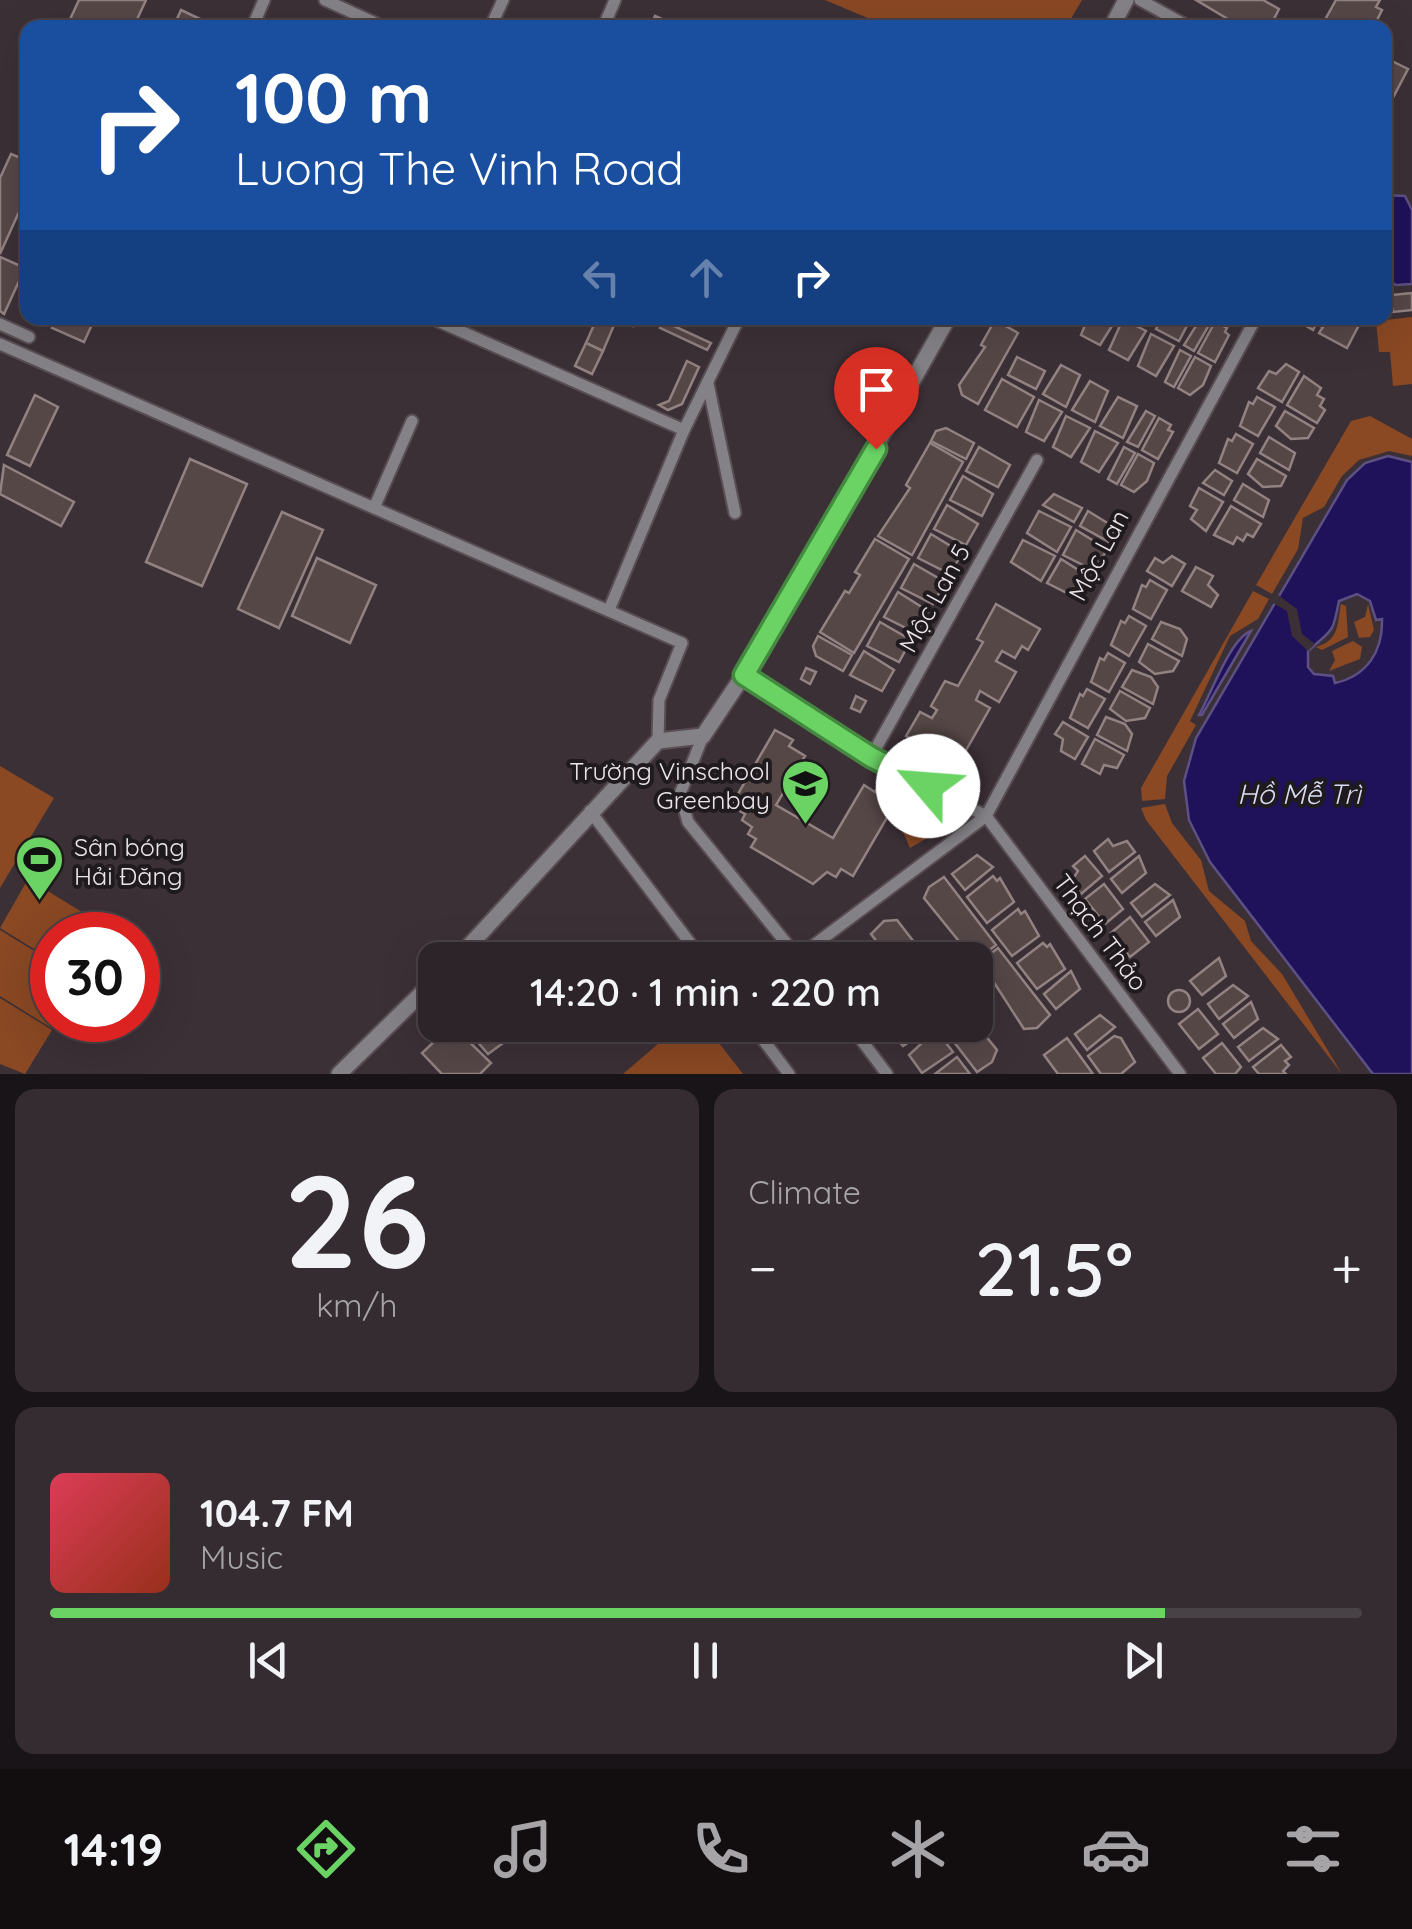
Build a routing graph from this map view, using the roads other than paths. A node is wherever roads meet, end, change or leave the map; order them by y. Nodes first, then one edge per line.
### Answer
1 (325, 0) edge
2 (1140, 0) edge
3 (369, 20) edge
4 (1176, 20) edge
5 (0, 324) edge
6 (447, 325) edge
7 (735, 325) edge
8 (944, 325) edge
9 (1252, 325) edge
10 (29, 337) dead end
11 (0, 344) edge
12 (708, 384) junction
13 (412, 421) dead end
14 (684, 430) junction
15 (1037, 460) dead end
16 (374, 508) junction
17 (734, 513) dead end
18 (608, 610) junction
19 (744, 675) junction
20 (703, 736) junction
21 (658, 741) junction
22 (871, 757) junction
23 (590, 811) junction
24 (986, 816) junction
25 (472, 942) edge
26 (689, 942) edge
27 (786, 942) edge
28 (820, 942) edge
29 (418, 997) edge
30 (765, 1042) edge
31 (863, 1042) edge
32 (339, 1074) edge
33 (789, 1074) edge
34 (887, 1074) edge
35 (1180, 1074) edge

1 - 3 street
2 - 4 street
5 - 10 street
6 - 14 street
7 - 12 street
8 - 19 street
9 - 24 street, Mộc Lan
11 - 16 street
12 - 14 street
12 - 17 street
13 - 16 street
14 - 18 street
15 - 22 street, Mộc Lan 5
16 - 18 street
18 - 21 street
19 - 20 street
19 - 22 street
20 - 21 street
20 - 27 street
21 - 23 street
22 - 24 street
23 - 25 street
23 - 26 street
24 - 28 street
24 - 35 street, Thạch Thảo
29 - 32 street
30 - 33 street
31 - 34 street

